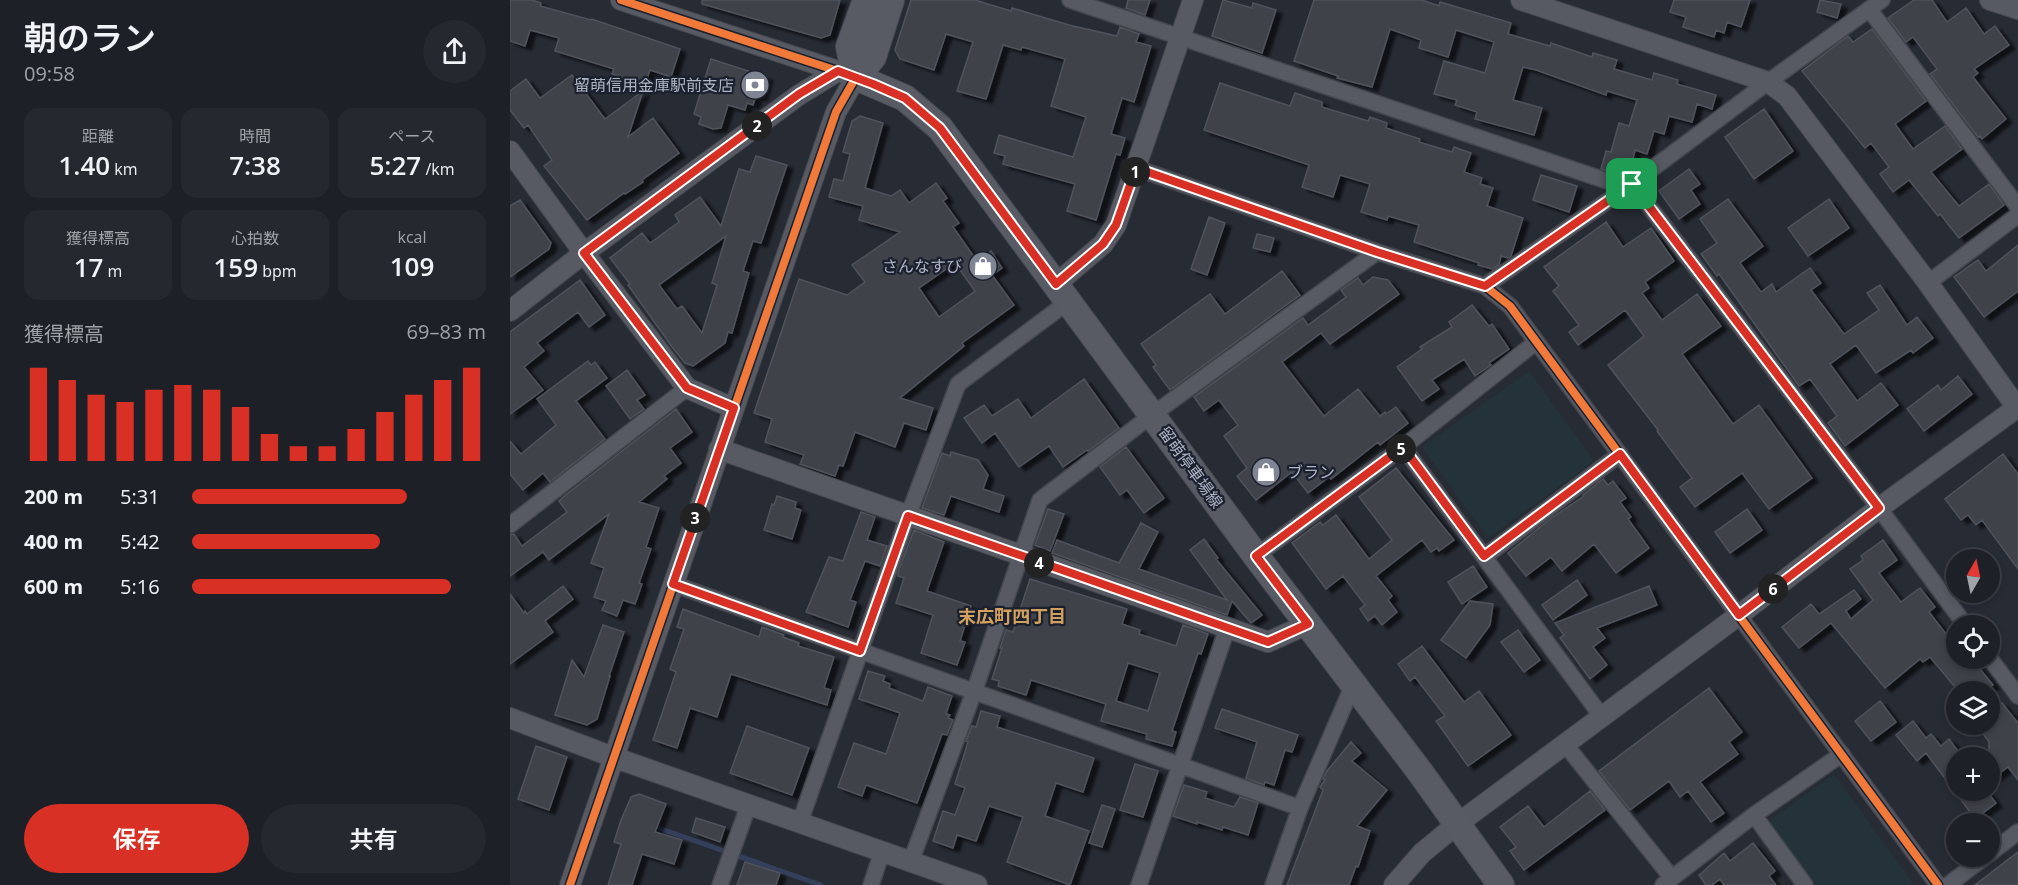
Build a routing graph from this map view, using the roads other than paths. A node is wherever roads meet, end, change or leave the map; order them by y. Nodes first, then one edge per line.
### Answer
1 (621, 0) edge
2 (866, 0) edge
3 (891, 0) edge
4 (1070, 0) edge
5 (1192, 0) edge
6 (1521, 0) edge
7 (1990, 0) edge
8 (1876, 5) edge
9 (2018, 9) edge
10 (1180, 37) junction
11 (847, 74) junction
12 (1768, 82) junction
13 (510, 151) edge
14 (1136, 168) junction
15 (1629, 185) junction
16 (2018, 207) edge
17 (2018, 215) edge
18 (1377, 252) junction
19 (584, 253) junction
20 (1928, 283) junction
21 (1485, 286) junction
22 (1062, 293) junction
23 (510, 310) edge
24 (1536, 342) junction
25 (687, 388) junction
26 (734, 408) junction
27 (2018, 408) edge
28 (1152, 415) junction
29 (1403, 447) junction
30 (719, 449) junction
31 (1620, 454) junction
32 (1879, 508) junction
33 (908, 516) junction
34 (510, 525) edge
35 (1020, 556) junction
36 (1256, 556) junction
37 (1484, 556) junction
38 (673, 584) junction
39 (1739, 615) junction
40 (1958, 615) edge
41 (1308, 624) junction
42 (1227, 629) junction
43 (860, 651) junction
44 (1998, 669) edge
45 (1353, 686) junction
46 (974, 692) junction
47 (2018, 696) edge
48 (1602, 717) junction
49 (510, 718) edge
50 (1564, 743) junction
51 (1842, 754) junction
52 (613, 757) junction
53 (1181, 766) junction
54 (749, 804) junction
55 (1300, 808) junction
56 (1754, 815) junction
57 (800, 822) junction
58 (1456, 825) junction
59 (2018, 832) edge
60 (2000, 845) edge
61 (882, 852) junction
62 (911, 861) junction
63 (1971, 867) edge
64 (1668, 881) edge
65 (570, 885) edge
66 (720, 885) edge
67 (871, 885) edge
68 (977, 885) edge
69 (1139, 885) edge
70 (1273, 885) edge
71 (1394, 885) edge
72 (1501, 885) edge
73 (1805, 885) edge
74 (1938, 885) edge
75 (1948, 885) edge

1 - 11 street
2 - 11 main road
3 - 11 main road
4 - 10 street
5 - 10 street
6 - 12 street
7 - 9 street
8 - 12 street
8 - 16 street
10 - 14 street
10 - 15 street
11 - 19 street
11 - 22 main road, 留萌停車場線
11 - 26 street
12 - 15 street
12 - 20 street
13 - 19 street
14 - 18 street
14 - 22 street
15 - 21 street
15 - 32 street
17 - 20 street
18 - 21 street
18 - 28 street
19 - 23 street
19 - 25 street
20 - 27 street
21 - 24 street
22 - 28 main road, 留萌停車場線
22 - 33 street
24 - 29 street
24 - 31 street
25 - 26 street
25 - 34 street
26 - 30 street
27 - 32 street
28 - 35 street
28 - 36 main road, 留萌停車場線
29 - 36 street
29 - 37 street
30 - 33 street
30 - 38 street
31 - 37 street
31 - 39 street
32 - 39 street
32 - 40 street
33 - 35 street
33 - 43 street
35 - 42 street
35 - 46 street
36 - 41 main road, 留萌停車場線
37 - 48 street
38 - 43 street
38 - 52 street
39 - 48 street
39 - 51 street
41 - 42 street
41 - 45 main road, 留萌停車場線
42 - 53 street
43 - 46 street
43 - 57 street
44 - 47 street
45 - 55 street
45 - 58 main road, 留萌停車場線
46 - 53 street
46 - 62 street
48 - 50 street
49 - 52 street
50 - 58 street
50 - 64 street
51 - 56 street
51 - 74 street
52 - 54 street
52 - 65 street
53 - 55 street
53 - 69 street
54 - 57 street
54 - 66 street
55 - 70 street
56 - 64 street
56 - 73 street
57 - 61 street
58 - 71 street
58 - 72 main road, 留萌停車場線
59 - 60 street
61 - 62 street
61 - 67 street
62 - 68 street
63 - 75 street

